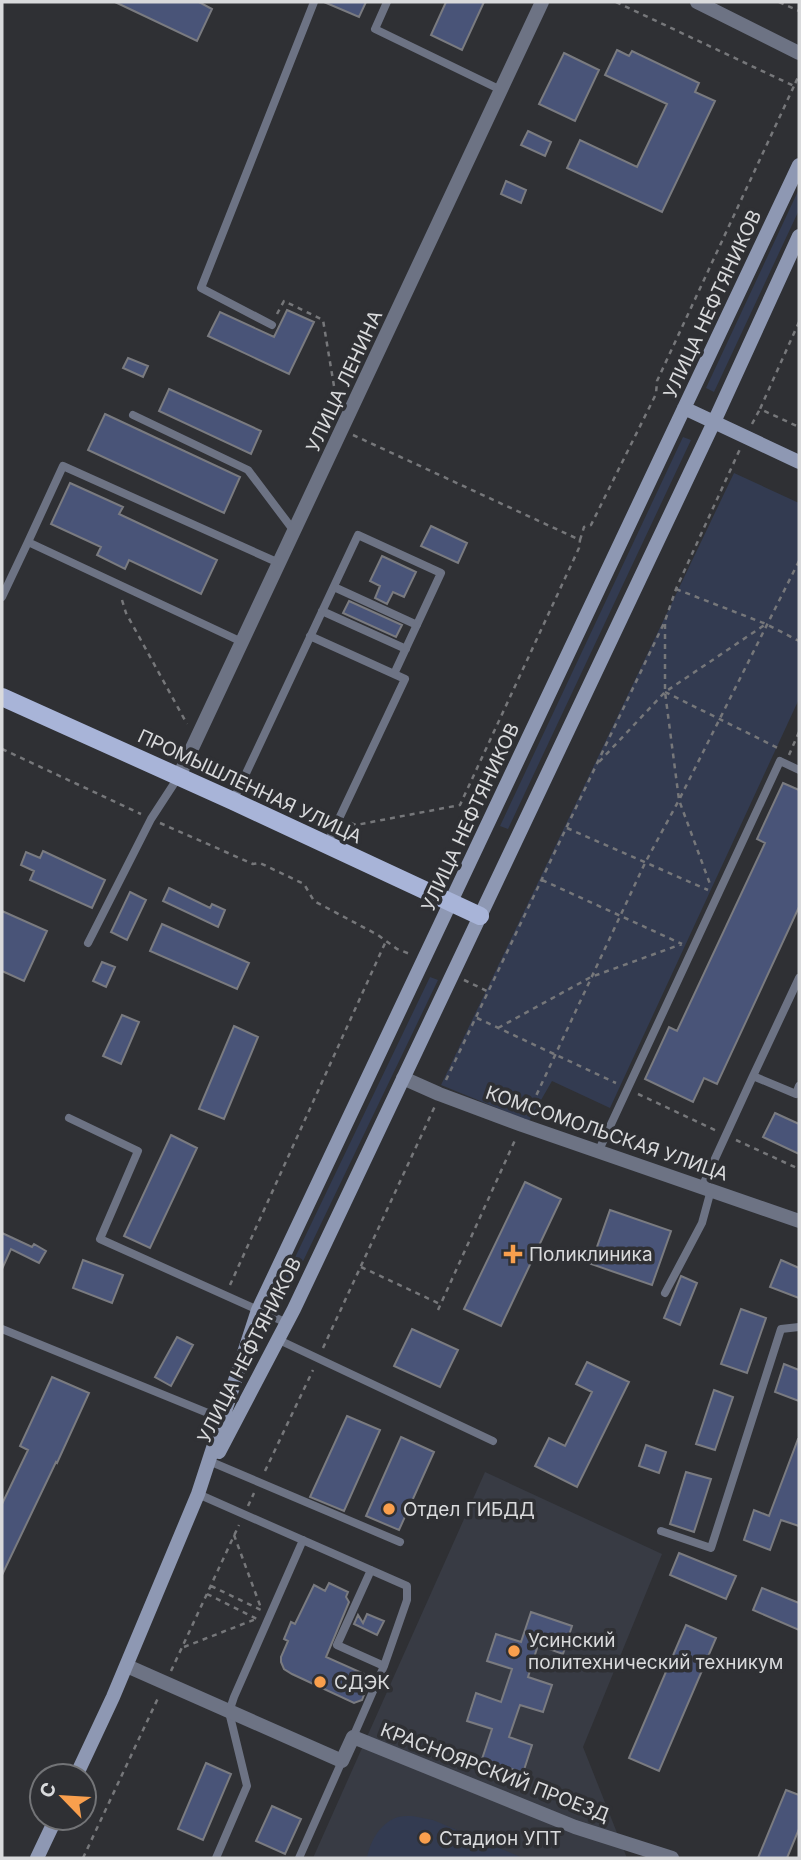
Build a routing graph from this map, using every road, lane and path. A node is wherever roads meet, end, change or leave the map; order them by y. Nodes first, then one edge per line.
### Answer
1 (314, 2) edge
2 (387, 2) edge
3 (542, 2) edge
4 (616, 2) edge
5 (696, 2) edge
6 (779, 2) edge
7 (799, 11) edge
8 (799, 53) edge
9 (799, 75) edge
10 (794, 86) junction
11 (501, 90) junction
12 (799, 165) edge
13 (799, 236) edge
14 (799, 322) edge
15 (272, 325) joint
16 (684, 408) junction
17 (760, 408) junction
18 (133, 415) dead end
19 (714, 422) junction
20 (799, 428) edge
21 (342, 430) junction
22 (746, 437) junction
23 (799, 462) edge
24 (294, 531) junction
25 (580, 540) junction
26 (28, 542) junction
27 (799, 561) edge
28 (279, 563) junction
29 (117, 584) junction
30 (334, 587) junction
31 (676, 589) junction
32 (2, 597) edge
33 (323, 611) junction
34 (665, 621) junction
35 (766, 624) junction
36 (417, 625) junction
37 (310, 636) junction
38 (799, 641) edge
39 (242, 642) junction
40 (406, 649) junction
41 (394, 674) junction
42 (665, 692) junction
43 (2, 697) edge
44 (799, 732) edge
45 (196, 740) junction
46 (2, 749) edge
47 (789, 753) junction
48 (785, 763) junction
49 (597, 764) junction
50 (799, 769) edge
51 (179, 776) junction
52 (679, 800) junction
53 (233, 801) junction
54 (340, 817) junction
55 (151, 819) junction
56 (567, 828) junction
57 (327, 844) junction
58 (645, 863) junction
59 (542, 880) junction
60 (451, 902) junction
61 (480, 916) junction
62 (621, 916) junction
63 (699, 936) junction
64 (386, 941) junction
65 (89, 943) dead end
66 (682, 944) junction
67 (423, 960) junction
68 (452, 974) junction
69 (592, 976) junction
70 (799, 978) edge
71 (489, 992) junction
72 (498, 1028) dead end
73 (753, 1076) junction
74 (403, 1079) junction
75 (798, 1092) edge
76 (439, 1094) junction
77 (69, 1118) dead end
78 (522, 1125) junction
79 (599, 1150) junction
80 (706, 1188) junction
81 (799, 1221) edge
82 (360, 1267) junction
83 (665, 1293) dead end
84 (225, 1295) junction
85 (440, 1304) junction
86 (258, 1310) junction
87 (438, 1310) dead end
88 (288, 1323) junction
89 (799, 1327) edge
90 (2, 1329) edge
91 (279, 1340) junction
92 (318, 1358) junction
93 (228, 1421) junction
94 (494, 1441) dead end
95 (211, 1462) junction
96 (259, 1483) junction
97 (198, 1494) junction
98 (244, 1515) junction
99 (662, 1531) dead end
100 (234, 1535) junction
101 (303, 1540) junction
102 (400, 1542) dead end
103 (371, 1570) junction
104 (211, 1586) junction
105 (207, 1594) junction
106 (262, 1610) junction
107 (258, 1619) junction
108 (182, 1647) junction
109 (127, 1666) junction
110 (384, 1666) junction
111 (165, 1683) junction
112 (229, 1712) junction
113 (353, 1737) junction
114 (342, 1760) junction
115 (82, 1762) edge
116 (49, 1832) edge
117 (37, 1858) edge
118 (83, 1858) edge
119 (216, 1858) edge
120 (299, 1858) edge
121 (672, 1858) edge

1 - 15 lane
2 - 11 lane
3 - 11 street, УЛИЦА ЛЕНИНА
4 - 10 path
5 - 8 street
6 - 7 path
9 - 10 path
10 - 25 path
11 - 21 street, УЛИЦА ЛЕНИНА
12 - 16 main road, УЛИЦА НЕФТЯНИКОВ
13 - 19 main road, УЛИЦА НЕФТЯНИКОВ
14 - 17 path
15 - 21 path
16 - 19 main road
16 - 60 main road, УЛИЦА НЕФТЯНИКОВ
17 - 20 path
17 - 22 path
18 - 24 lane
19 - 22 main road
19 - 61 main road, УЛИЦА НЕФТЯНИКОВ
21 - 24 street, УЛИЦА ЛЕНИНА
21 - 25 path
22 - 23 main road
22 - 31 path
24 - 28 street, УЛИЦА ЛЕНИНА
25 - 54 path
26 - 28 lane
26 - 29 lane
26 - 32 lane
27 - 35 path
28 - 39 street, УЛИЦА ЛЕНИНА
29 - 39 lane
29 - 45 path
30 - 33 lane
30 - 36 lane
30 - 36 lane
31 - 34 path
31 - 35 path
33 - 37 lane
33 - 40 lane
34 - 42 path
34 - 49 path
35 - 38 path
35 - 42 path
35 - 52 path
36 - 40 lane
37 - 41 lane
37 - 53 lane
39 - 45 street, УЛИЦА ЛЕНИНА
40 - 41 lane
41 - 54 lane
42 - 47 path
42 - 49 path
42 - 52 path
43 - 51 main road, ПРОМЫШЛЕННАЯ УЛИЦА
44 - 47 path
45 - 51 street, УЛИЦА ЛЕНИНА
46 - 55 path
47 - 48 path
48 - 50 lane
48 - 63 lane
49 - 56 path
51 - 53 main road, ПРОМЫШЛЕННАЯ УЛИЦА
51 - 55 lane
52 - 58 path
52 - 58 path
53 - 57 main road, ПРОМЫШЛЕННАЯ УЛИЦА
54 - 57 lane
55 - 64 path
55 - 65 lane
56 - 58 path
56 - 59 path
57 - 60 main road, ПРОМЫШЛЕННАЯ УЛИЦА
58 - 62 path
59 - 62 path
59 - 71 path
60 - 61 main road, ПРОМЫШЛЕННАЯ УЛИЦА
60 - 67 main road, УЛИЦА НЕФТЯНИКОВ
61 - 68 main road, УЛИЦА НЕФТЯНИКОВ
62 - 66 path
62 - 69 path
63 - 66 path
63 - 79 lane
64 - 67 path
64 - 84 path
66 - 69 path
67 - 86 main road, УЛИЦА НЕФТЯНИКОВ
68 - 71 path
68 - 74 main road, УЛИЦА НЕФТЯНИКОВ
69 - 72 path
69 - 78 path
70 - 73 lane
71 - 76 path
73 - 75 lane
73 - 80 lane
74 - 76 street, КОМСОМОЛЬСКАЯ УЛИЦА
74 - 88 main road, УЛИЦА НЕФТЯНИКОВ
76 - 78 street, КОМСОМОЛЬСКАЯ УЛИЦА
76 - 82 path
77 - 84 lane
78 - 79 street, КОМСОМОЛЬСКАЯ УЛИЦА
78 - 85 path
79 - 80 street, КОМСОМОЛЬСКАЯ УЛИЦА
80 - 81 street, КОМСОМОЛЬСКАЯ УЛИЦА
80 - 83 lane
82 - 85 path
82 - 92 path
84 - 86 lane
85 - 87 path
86 - 88 lane
86 - 93 main road, УЛИЦА НЕФТЯНИКОВ
88 - 91 main road, УЛИЦА НЕФТЯНИКОВ
89 - 99 lane
90 - 93 lane
91 - 92 lane
91 - 93 main road, УЛИЦА НЕФТЯНИКОВ
92 - 94 lane
92 - 96 path
93 - 95 main road, УЛИЦА НЕФТЯНИКОВ
95 - 96 lane
95 - 97 main road, УЛИЦА НЕФТЯНИКОВ
96 - 98 path
96 - 102 lane
97 - 98 lane
97 - 109 main road, УЛИЦА НЕФТЯНИКОВ
98 - 100 path
98 - 101 lane
100 - 104 path
100 - 106 path
101 - 103 lane
101 - 112 lane
103 - 110 lane
103 - 110 lane
104 - 105 path
104 - 106 path
105 - 107 path
105 - 108 path
106 - 107 path
107 - 108 path
108 - 111 path
109 - 111 street
109 - 115 main road, УЛИЦА НЕФТЯНИКОВ
110 - 113 lane
111 - 112 street
111 - 118 path
112 - 114 street
112 - 119 lane
113 - 114 street, КРАСНОЯРСКИЙ ПРОЕЗД
113 - 121 street, КРАСНОЯРСКИЙ ПРОЕЗД
114 - 120 lane
116 - 117 main road

